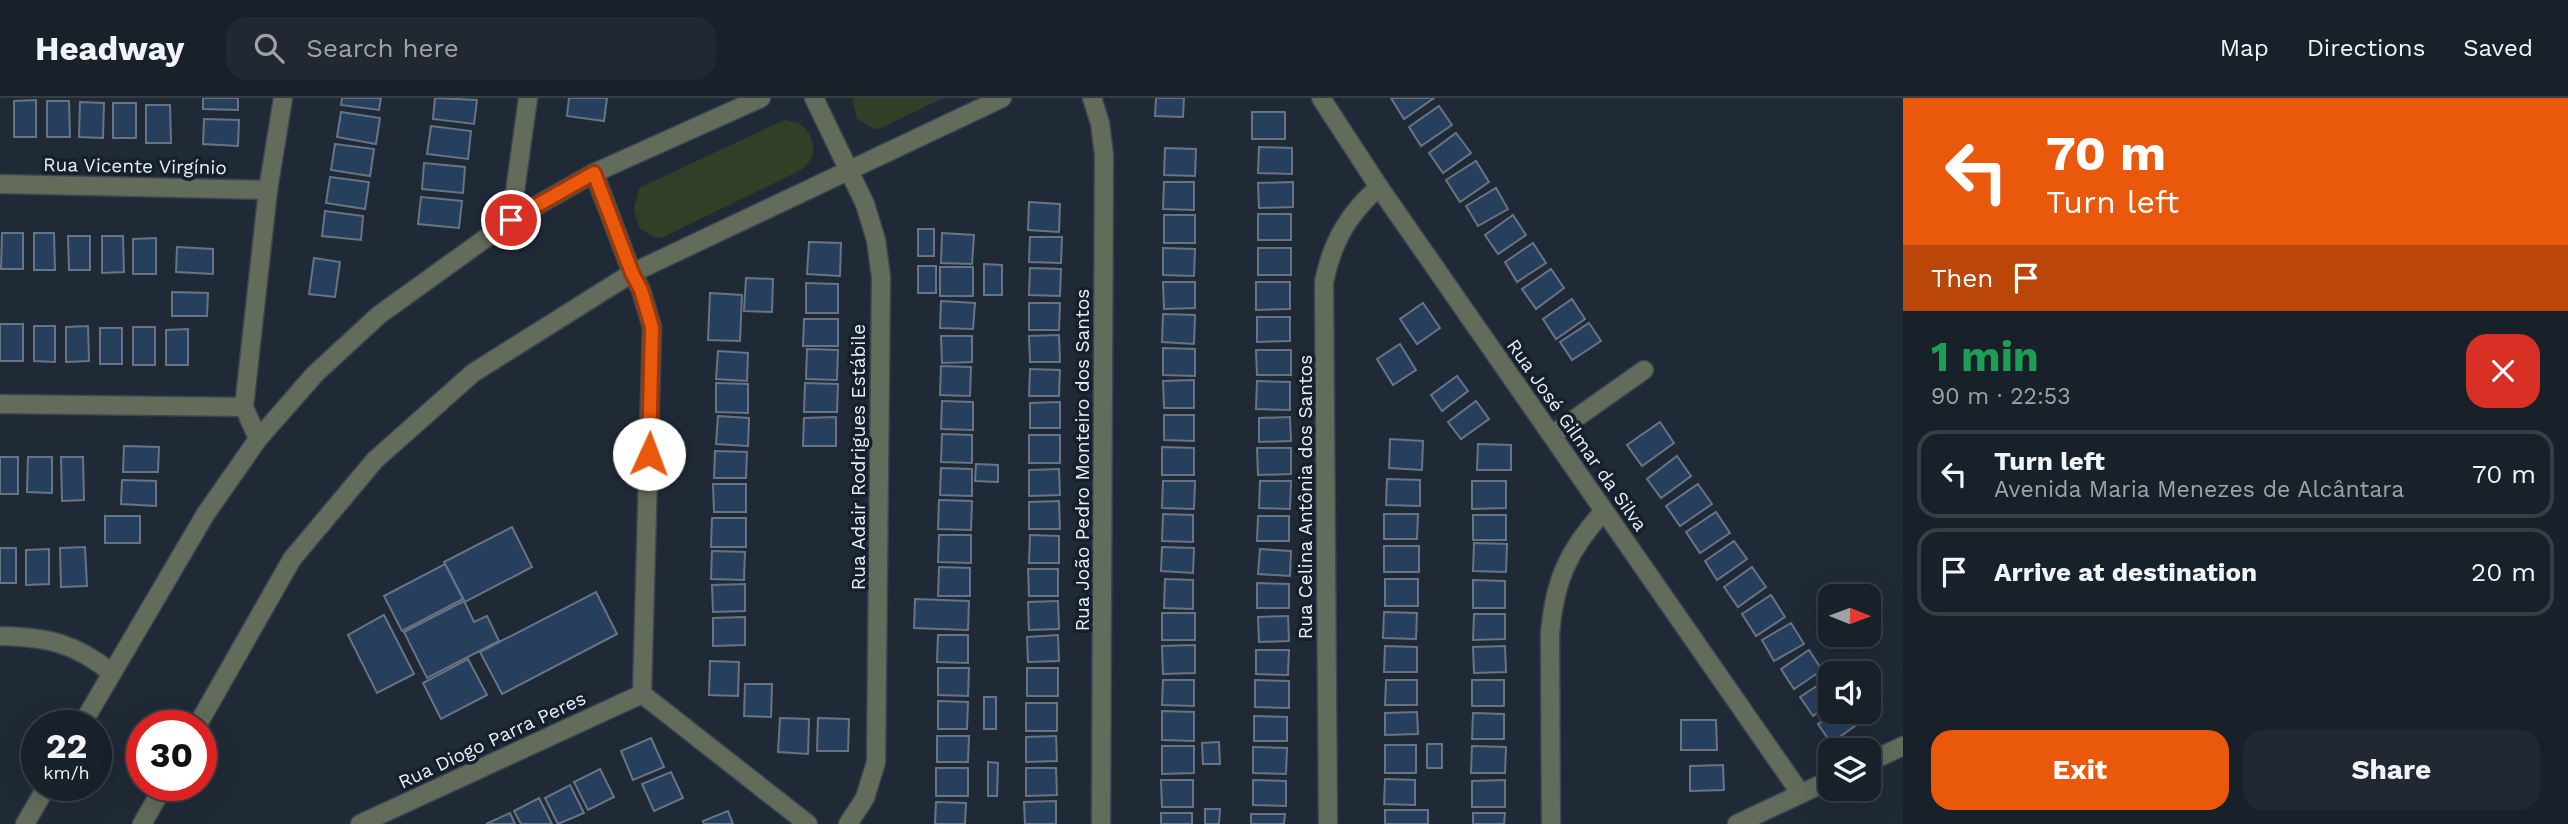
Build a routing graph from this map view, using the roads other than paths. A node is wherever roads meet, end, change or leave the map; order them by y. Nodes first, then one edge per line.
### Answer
1 (283, 98) edge
2 (528, 98) edge
3 (761, 98) edge
4 (814, 98) edge
5 (1002, 98) edge
6 (1092, 98) edge
7 (1321, 98) edge
8 (849, 170) junction
9 (594, 173) junction
10 (0, 184) edge
11 (1379, 187) junction
12 (268, 190) junction
13 (511, 220) junction
14 (632, 273) junction
15 (1644, 370) dead end
16 (0, 404) edge
17 (244, 407) junction
18 (1552, 435) junction
19 (258, 439) junction
20 (1604, 511) junction
21 (0, 636) edge
22 (112, 673) junction
23 (642, 694) junction
24 (90, 710) edge
25 (206, 710) edge
26 (1903, 746) edge
27 (1881, 756) edge
28 (1818, 786) edge
29 (1801, 794) junction
30 (38, 801) edge
31 (155, 801) edge
32 (25, 824) edge
33 (142, 824) edge
34 (360, 824) edge
35 (808, 824) edge
36 (848, 824) edge
37 (1101, 824) edge
38 (1328, 824) edge
39 (1552, 824) edge
40 (1737, 824) edge

1 - 12 street
2 - 13 street
3 - 9 street
4 - 8 street, Rua Adair Rodrigues Estábile
5 - 8 street
6 - 37 street, Rua João Pedro Monteiro dos Santos
7 - 11 street, Rua José Gilmar da Silva
8 - 14 street
8 - 36 street, Rua Adair Rodrigues Estábile
9 - 13 street
9 - 14 street
10 - 12 street, Rua Vicente Virgínio
11 - 18 street, Rua José Gilmar da Silva
11 - 38 street, Rua Celina Antônia dos Santos
12 - 17 street
13 - 19 street
14 - 23 street
14 - 25 street
15 - 18 street
16 - 17 street
17 - 19 street
18 - 20 street, Rua José Gilmar da Silva
19 - 22 street
20 - 29 street, Rua José Gilmar da Silva
20 - 39 street
21 - 22 street
22 - 24 street
23 - 34 street, Rua Diogo Parra Peres
23 - 35 street
26 - 27 street
28 - 29 street
29 - 40 street
30 - 32 street
31 - 33 street

